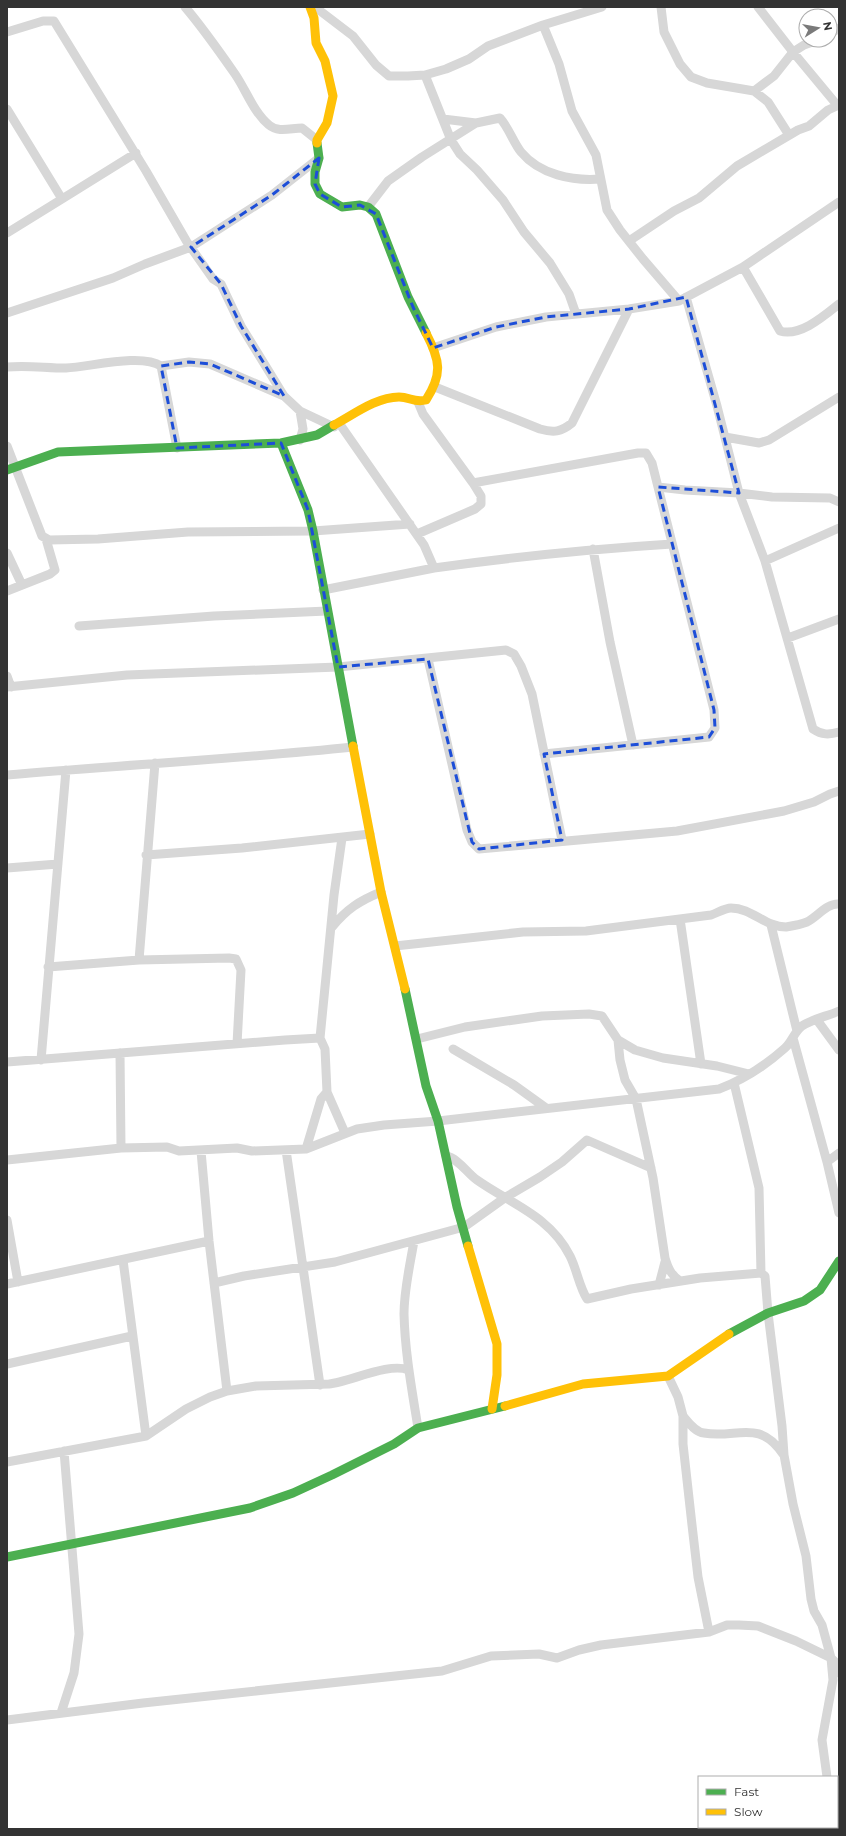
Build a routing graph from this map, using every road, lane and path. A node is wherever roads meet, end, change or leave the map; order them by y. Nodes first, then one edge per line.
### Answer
1 (185, 7) edge
2 (310, 7) edge
3 (315, 7) edge
4 (602, 7) edge
5 (661, 7) edge
6 (758, 7) edge
7 (543, 25) junction
8 (7, 32) edge
9 (799, 48) edge
10 (793, 52) junction
11 (425, 75) junction
12 (754, 91) junction
13 (838, 105) edge
14 (7, 109) edge
15 (443, 119) junction
16 (476, 123) junction
17 (789, 135) junction
18 (318, 140) junction
19 (451, 140) junction
20 (136, 153) junction
21 (319, 158) junction
22 (600, 179) junction
23 (62, 199) junction
24 (839, 202) edge
25 (368, 207) junction
26 (7, 233) edge
27 (629, 241) junction
28 (191, 248) junction
29 (743, 267) junction
30 (682, 299) junction
31 (839, 304) edge
32 (629, 309) junction
33 (7, 313) edge
34 (576, 314) junction
35 (433, 348) junction
36 (161, 366) junction
37 (7, 367) edge
38 (435, 387) junction
39 (284, 396) junction
40 (839, 397) edge
41 (422, 401) junction
42 (300, 411) junction
43 (336, 425) junction
44 (725, 437) junction
45 (300, 440) junction
46 (281, 443) junction
47 (7, 446) edge
48 (177, 448) junction
49 (11, 468) edge
50 (473, 483) junction
51 (658, 487) junction
52 (739, 492) junction
53 (839, 502) edge
54 (410, 524) junction
55 (839, 528) edge
56 (313, 531) junction
57 (417, 534) junction
58 (46, 539) junction
59 (672, 544) junction
60 (593, 549) junction
61 (7, 553) edge
62 (765, 560) junction
63 (434, 568) junction
64 (22, 585) junction
65 (323, 590) junction
66 (7, 591) edge
67 (327, 611) junction
68 (839, 619) edge
69 (79, 626) dead end
70 (788, 638) junction
71 (428, 659) junction
72 (338, 667) junction
73 (7, 676) edge
74 (9, 687) edge
75 (839, 732) edge
76 (634, 746) junction
77 (353, 747) junction
78 (544, 754) junction
79 (155, 763) junction
80 (66, 770) junction
81 (7, 775) edge
82 (839, 791) edge
83 (370, 834) junction
84 (342, 838) junction
85 (562, 840) junction
86 (146, 854) junction
87 (58, 864) junction
88 (7, 868) edge
89 (381, 892) junction
90 (839, 904) edge
91 (680, 919) junction
92 (771, 925) junction
93 (332, 927) junction
94 (395, 946) junction
95 (139, 960) junction
96 (48, 967) junction
97 (839, 1011) edge
98 (817, 1020) junction
99 (795, 1034) junction
100 (320, 1038) junction
101 (417, 1039) junction
102 (618, 1040) junction
103 (237, 1044) junction
104 (453, 1049) dead end
105 (839, 1050) edge
106 (120, 1053) junction
107 (41, 1060) junction
108 (7, 1062) edge
109 (701, 1064) junction
110 (749, 1074) junction
111 (734, 1083) junction
112 (327, 1092) junction
113 (636, 1099) junction
114 (546, 1108) junction
115 (438, 1121) junction
116 (345, 1133) junction
117 (121, 1148) junction
118 (306, 1149) junction
119 (286, 1150) junction
120 (201, 1151) junction
121 (839, 1153) edge
122 (446, 1156) junction
123 (7, 1160) edge
124 (827, 1162) junction
125 (651, 1168) junction
126 (506, 1197) junction
127 (839, 1213) edge
128 (7, 1220) edge
129 (464, 1227) junction
130 (209, 1241) junction
131 (414, 1241) junction
132 (665, 1258) junction
133 (123, 1260) junction
134 (839, 1261) edge
135 (304, 1267) junction
136 (761, 1273) junction
137 (680, 1281) junction
138 (18, 1282) junction
139 (214, 1283) junction
140 (7, 1284) edge
141 (659, 1285) junction
142 (768, 1313) junction
143 (132, 1336) junction
144 (7, 1364) edge
145 (408, 1370) junction
146 (668, 1376) junction
147 (320, 1385) junction
148 (227, 1391) junction
149 (492, 1409) junction
150 (683, 1416) junction
151 (418, 1428) junction
152 (146, 1436) junction
153 (64, 1451) junction
154 (784, 1455) junction
155 (7, 1462) edge
156 (72, 1545) junction
157 (7, 1557) edge
158 (709, 1632) junction
159 (835, 1656) edge
160 (839, 1673) edge
161 (61, 1713) junction
162 (7, 1720) edge
163 (827, 1776) edge

1 - 18 street
2 - 18 street
3 - 11 street
4 - 7 street
5 - 12 street
6 - 10 street
7 - 11 street
7 - 22 street
8 - 20 street
9 - 10 street
10 - 12 street
10 - 13 street
11 - 15 street
12 - 17 street
13 - 17 street
14 - 23 street
15 - 16 street
15 - 19 street
16 - 19 street
16 - 22 street
17 - 27 street
18 - 21 street
19 - 25 street
19 - 34 street
20 - 23 street
20 - 28 street
21 - 25 street
21 - 28 street
22 - 27 street
23 - 26 street
24 - 29 street
25 - 35 street
27 - 30 street
28 - 33 street
28 - 39 street
29 - 30 street
29 - 31 street
30 - 32 street
30 - 44 street
32 - 34 street
32 - 38 street
34 - 35 street
35 - 38 street
36 - 37 street
36 - 39 street
36 - 48 street
38 - 41 street
39 - 42 street
40 - 44 street
41 - 43 street
41 - 50 street
42 - 43 street
42 - 45 street
43 - 45 street
43 - 54 street
44 - 52 street
45 - 46 street
46 - 48 street
46 - 56 street
47 - 49 street
48 - 49 street
49 - 58 street
50 - 51 street
50 - 57 street
51 - 52 street
51 - 59 street
52 - 53 street
52 - 62 street
54 - 56 street
54 - 57 street
55 - 62 street
56 - 58 street
56 - 65 street
57 - 63 street
58 - 64 street
59 - 60 street
59 - 76 street
60 - 63 street
60 - 76 street
61 - 64 street
62 - 70 street
63 - 65 street
64 - 66 street
65 - 67 street
67 - 69 street
67 - 72 street
68 - 70 street
70 - 75 street
71 - 72 street
71 - 78 street
71 - 85 street
72 - 74 street
72 - 77 street
73 - 74 street
76 - 78 street
77 - 79 street
77 - 83 street
78 - 85 street
79 - 80 street
79 - 86 street
80 - 81 street
80 - 87 street
82 - 85 street
83 - 84 street
83 - 89 street
84 - 86 street
84 - 93 street
86 - 95 street
87 - 88 street
87 - 96 street
89 - 93 street
89 - 94 street
90 - 92 street
91 - 92 street
91 - 94 street
91 - 109 street
92 - 99 street
93 - 100 street
94 - 101 street
95 - 96 street
95 - 103 street
96 - 107 street
97 - 98 street
98 - 99 street
98 - 105 street
99 - 110 street
99 - 124 street
100 - 103 street
100 - 112 street
101 - 102 street
101 - 115 street
102 - 109 street
102 - 113 street
103 - 106 street
104 - 114 street
106 - 107 street
106 - 117 street
107 - 108 street
109 - 110 street
110 - 111 street
111 - 113 street
111 - 136 street
112 - 116 street
112 - 118 street
113 - 114 street
113 - 125 street
114 - 115 street
115 - 116 street
115 - 122 street
116 - 118 street
117 - 120 street
117 - 123 street
118 - 119 street
119 - 120 street
119 - 135 street
120 - 130 street
121 - 124 street
122 - 126 street
122 - 129 street
124 - 127 street
125 - 126 street
125 - 132 street
126 - 129 street
126 - 141 street
128 - 138 street
129 - 131 street
129 - 149 street
130 - 133 street
130 - 139 street
131 - 135 street
131 - 145 street
132 - 137 street
132 - 141 street
133 - 138 street
133 - 143 street
134 - 142 street
135 - 139 street
135 - 147 street
136 - 137 street
136 - 142 street
137 - 141 street
138 - 140 street
139 - 148 street
142 - 146 street
142 - 154 street
143 - 144 street
143 - 152 street
145 - 147 street
145 - 151 street
146 - 149 street
146 - 150 street
147 - 148 street
148 - 152 street
149 - 151 street
150 - 154 street
150 - 158 street
151 - 156 street
152 - 153 street
153 - 155 street
153 - 156 street
154 - 159 street
156 - 157 street
156 - 161 street
158 - 159 street
158 - 161 street
159 - 160 street
159 - 163 street
161 - 162 street

